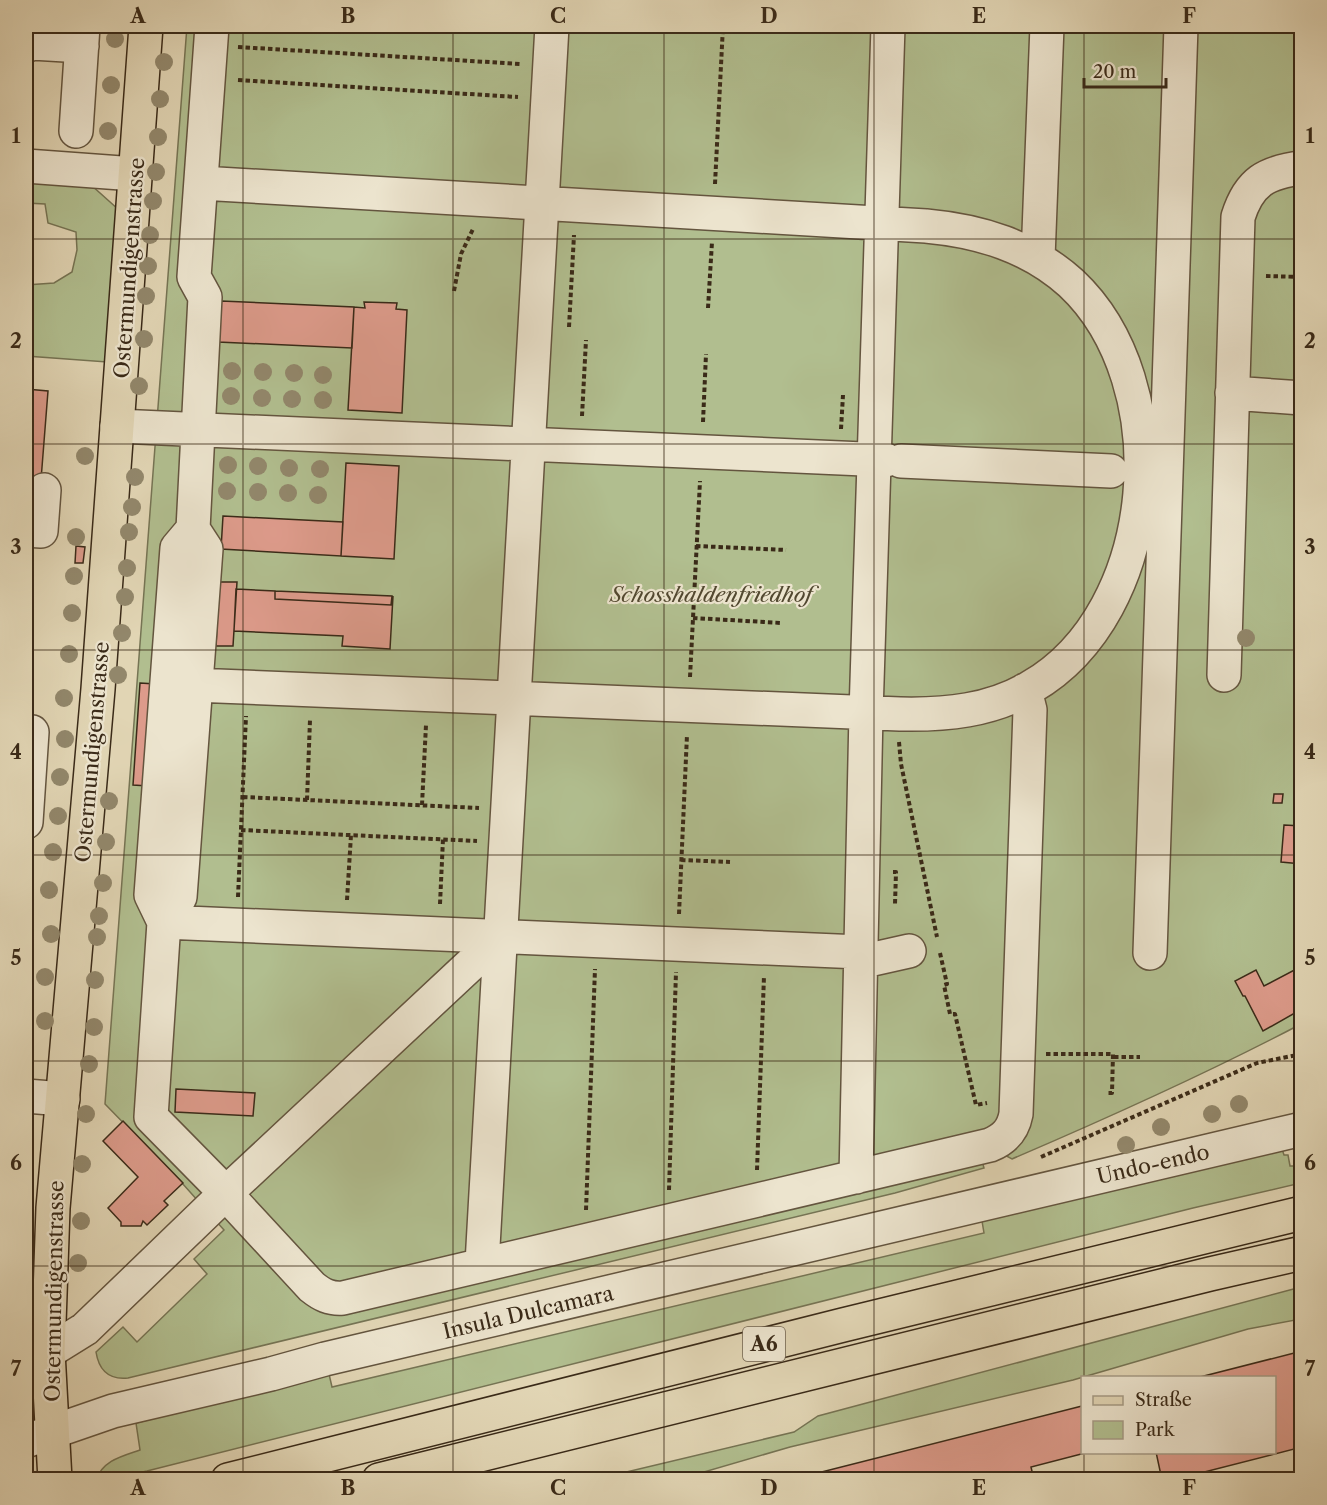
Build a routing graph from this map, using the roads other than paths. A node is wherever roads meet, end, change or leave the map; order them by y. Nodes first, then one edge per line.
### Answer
1 (146, 26) edge
2 (552, 26) edge
3 (888, 26) edge
4 (1047, 26) edge
5 (1181, 26) edge
6 (211, 35) edge
7 (82, 36) edge
8 (26, 46) edge
9 (76, 131) dead end
10 (26, 166) edge
11 (1302, 168) edge
12 (135, 174) junction
13 (201, 183) junction
14 (541, 203) junction
15 (882, 224) junction
16 (1038, 258) junction
17 (1232, 393) junction
18 (1302, 398) edge
19 (117, 426) junction
20 (198, 430) junction
21 (528, 445) junction
22 (888, 460) junction
23 (1135, 472) junction
24 (44, 490) dead end
25 (26, 530) edge
26 (1224, 675) dead end
27 (182, 685) junction
28 (1025, 690) junction
29 (514, 698) junction
30 (866, 712) junction
31 (32, 732) dead end
32 (26, 822) edge
33 (164, 922) junction
34 (500, 937) junction
35 (929, 947) road end
36 (1150, 953) dead end
37 (860, 957) junction
38 (26, 1096) edge
39 (63, 1099) junction
40 (1302, 1129) edge
41 (856, 1177) junction
42 (226, 1193) junction
43 (1005, 1199) joint
44 (1302, 1212) edge
45 (1302, 1253) edge
46 (482, 1264) junction
47 (48, 1352) junction
48 (39, 1437) edge
49 (54, 1474) edge
50 (228, 1479) edge
51 (379, 1479) edge

1 - 12 main road, Ostermundigenstrasse
2 - 14 street
3 - 15 street
4 - 16 street
5 - 23 street
6 - 13 street
7 - 8 street
7 - 9 street
10 - 12 street
11 - 17 street
12 - 19 main road, Ostermundigenstrasse
13 - 14 street
13 - 20 street
14 - 15 street
14 - 21 street
15 - 16 street
15 - 22 street
16 - 23 street
17 - 18 street
17 - 26 street
19 - 20 street
19 - 39 main road, Ostermundigenstrasse
20 - 21 street
20 - 27 street
21 - 22 street
21 - 29 street
22 - 23 street
22 - 30 street
23 - 28 street
23 - 36 street
24 - 25 street
27 - 29 street
27 - 33 street
28 - 30 street
28 - 41 street
29 - 30 street
29 - 34 street
30 - 37 street
31 - 32 street
33 - 34 street
33 - 42 street
34 - 37 street
34 - 42 street
34 - 46 street
35 - 37 street
37 - 41 street
38 - 39 street
39 - 47 main road, Ostermundigenstrasse
40 - 43 street, Undo-endo
41 - 46 street
42 - 46 street
42 - 47 street
43 - 48 street, Insula Dulcamara
44 - 50 main road, A6
45 - 51 main road, A6
47 - 48 main road, Ostermundigenstrasse
48 - 49 main road, Ostermundigenstrasse

